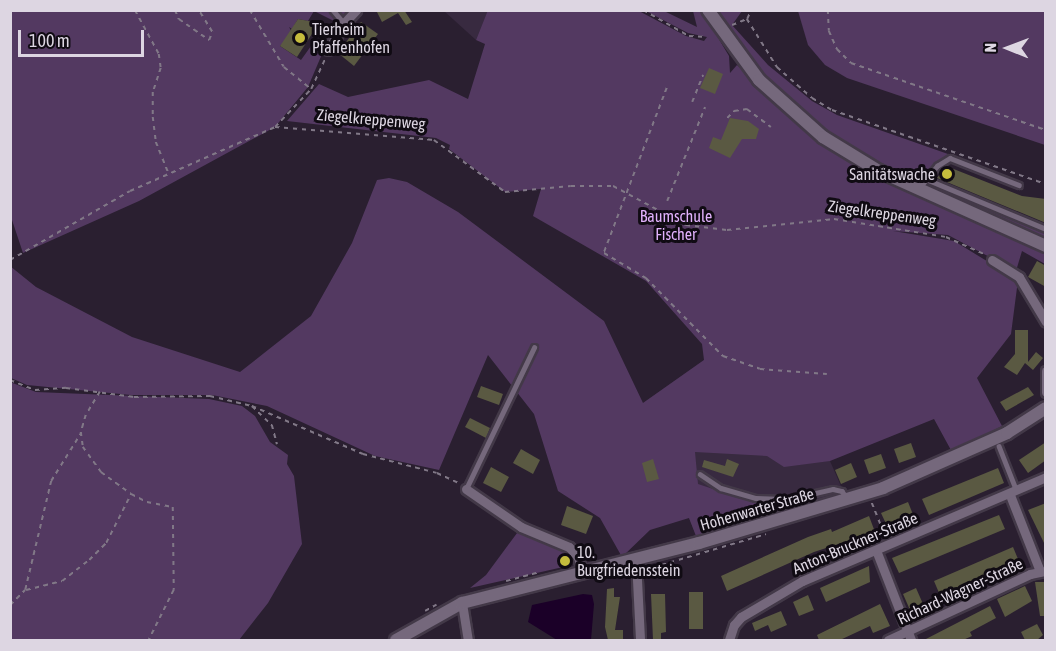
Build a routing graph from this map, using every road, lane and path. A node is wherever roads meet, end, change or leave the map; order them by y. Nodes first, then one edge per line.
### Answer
1 (135, 10) edge
2 (175, 10) edge
3 (198, 10) edge
4 (250, 10) edge
5 (333, 10) edge
6 (356, 10) edge
7 (643, 10) edge
8 (708, 10) edge
9 (751, 10) edge
10 (828, 10) edge
11 (747, 19) junction
12 (344, 23) junction
13 (732, 26) dead end
14 (707, 37) dead end
15 (328, 50) joint
16 (703, 75) dead end
17 (666, 88) dead end
18 (311, 89) junction
19 (692, 102) dead end
20 (705, 106) dead end
21 (727, 118) dead end
22 (275, 127) junction
23 (771, 127) dead end
24 (1046, 130) edge
25 (168, 172) junction
26 (922, 184) junction
27 (1046, 184) edge
28 (1019, 185) dead end
29 (625, 192) junction
30 (667, 201) dead end
31 (1046, 229) edge
32 (1046, 246) edge
33 (10, 260) edge
34 (992, 260) joint
35 (1046, 322) edge
36 (534, 348) dead end
37 (1046, 371) edge
38 (827, 374) dead end
39 (10, 380) edge
40 (100, 391) junction
41 (1046, 392) edge
42 (252, 406) junction
43 (1046, 408) edge
44 (81, 432) junction
45 (277, 444) dead end
46 (999, 446) dead end
47 (700, 474) dead end
48 (1046, 477) edge
49 (466, 489) junction
50 (1013, 493) junction
51 (131, 494) junction
52 (847, 500) junction
53 (871, 500) dead end
54 (889, 544) junction
55 (876, 550) junction
56 (636, 560) junction
57 (1043, 571) edge
58 (582, 572) junction
59 (25, 590) junction
60 (462, 603) junction
61 (10, 605) edge
62 (909, 637) edge
63 (149, 640) edge
64 (396, 640) edge
65 (468, 640) edge
66 (640, 640) edge
67 (729, 640) edge
68 (888, 640) edge

1 - 25 path
2 - 3 path
4 - 18 path
5 - 12 lane
6 - 12 street
7 - 14 path
8 - 26 street
9 - 11 path
10 - 24 path
11 - 13 path
11 - 27 path
12 - 15 street
15 - 18 path
16 - 19 path
17 - 29 path
18 - 22 path
20 - 30 path
21 - 23 path
22 - 25 path
22 - 29 path, Ziegelkreppenweg
25 - 33 path
26 - 28 lane
26 - 31 lane
26 - 32 street
29 - 34 path, Ziegelkreppenweg
29 - 38 path
34 - 35 street
36 - 49 lane
37 - 41 street
39 - 40 path
40 - 42 path
40 - 44 path
42 - 45 path
42 - 49 path
43 - 52 street, Hohenwarter Straße
44 - 51 path
44 - 59 path
46 - 50 lane
47 - 52 lane
48 - 50 street, Anton-Bruckner-Straße
49 - 58 street
50 - 54 street, Anton-Bruckner-Straße
50 - 57 street
51 - 59 path
51 - 63 path
52 - 56 street, Hohenwarter Straße
53 - 54 path
54 - 55 street, Anton-Bruckner-Straße
55 - 62 street
55 - 67 street, Anton-Bruckner-Straße
56 - 58 street, Hohenwarter Straße
56 - 66 street
57 - 62 street, Richard-Wagner-Straße
58 - 60 street, Hohenwarter Straße
59 - 61 path
60 - 64 street, Hohenwarter Straße
60 - 65 street
62 - 68 street, Richard-Wagner-Straße

